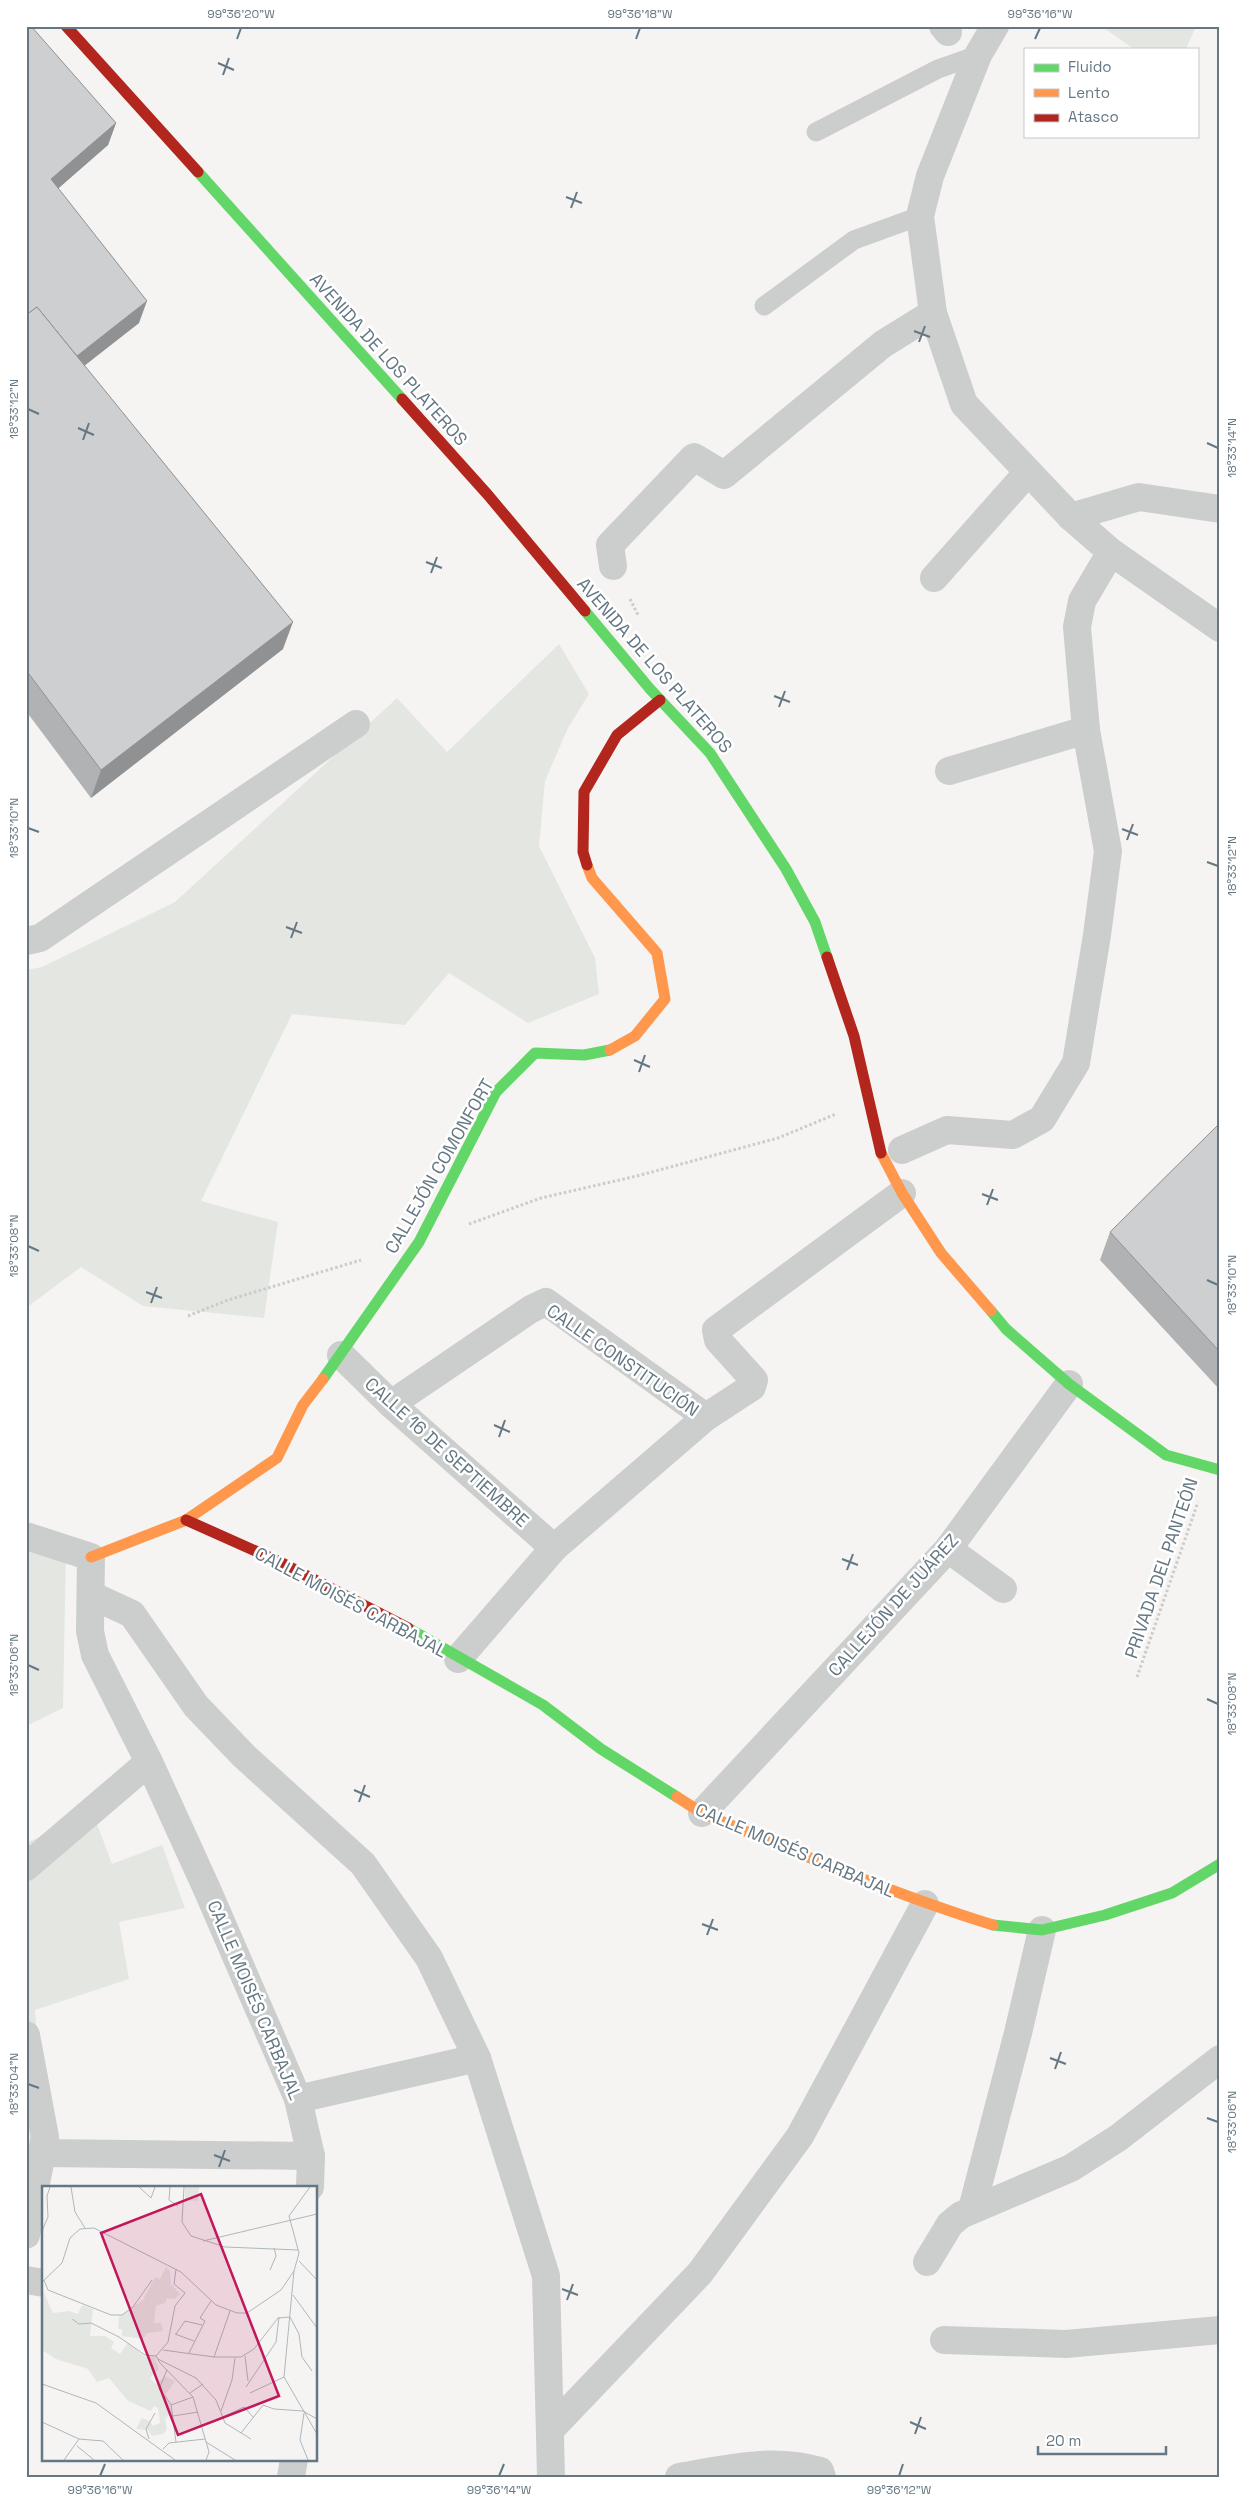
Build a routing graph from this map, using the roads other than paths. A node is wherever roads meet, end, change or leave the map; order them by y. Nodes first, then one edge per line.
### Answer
1 (66, 26) edge
2 (995, 26) edge
3 (978, 55) junction
4 (816, 132) dead end
5 (920, 216) junction
6 (764, 306) dead end
7 (933, 313) junction
8 (1028, 472) junction
9 (1220, 509) edge
10 (1071, 517) junction
11 (1111, 552) junction
12 (613, 566) road end
13 (934, 578) dead end
14 (1220, 628) edge
15 (660, 700) junction
16 (356, 724) dead end
17 (1086, 730) junction
18 (949, 771) dead end
19 (26, 941) edge
20 (902, 1150) dead end
21 (902, 1193) junction
22 (341, 1356) junction
23 (1069, 1384) junction
24 (391, 1404) junction
25 (706, 1417) junction
26 (1215, 1469) edge
27 (186, 1520) junction
28 (26, 1536) edge
29 (554, 1548) junction
30 (948, 1549) junction
31 (91, 1557) junction
32 (1003, 1589) dead end
33 (91, 1595) junction
34 (458, 1659) junction
35 (149, 1762) junction
36 (702, 1813) junction
37 (1220, 1864) edge
38 (26, 1867) edge
39 (925, 1904) junction
40 (1042, 1930) junction
41 (26, 2035) edge
42 (477, 2058) junction
43 (1220, 2059) edge
44 (298, 2100) junction
45 (42, 2153) junction
46 (312, 2156) junction
47 (310, 2186) edge
48 (972, 2209) junction
49 (26, 2234) edge
50 (927, 2262) dead end
51 (26, 2280) edge
52 (42, 2283) edge
53 (1220, 2330) edge
54 (944, 2340) dead end
55 (551, 2429) junction
56 (294, 2460) edge
57 (291, 2477) edge
58 (551, 2477) edge
59 (680, 2477) edge
60 (822, 2477) edge

1 - 15 street, AVENIDA DE LOS PLATEROS
2 - 3 street
3 - 4 lane
3 - 5 street
5 - 6 lane
5 - 7 street
7 - 8 street
7 - 12 street
8 - 10 street
8 - 13 street
9 - 10 street
10 - 11 street
11 - 14 street
11 - 17 street
15 - 21 street, AVENIDA DE LOS PLATEROS
15 - 22 street, CALLEJÓN COMONFORT
16 - 19 street
17 - 18 street
17 - 20 street
21 - 23 street, AVENIDA DE LOS PLATEROS
21 - 25 street
22 - 24 street, CALLE 16 DE SEPTIEMBRE
22 - 27 street, CALLEJÓN COMONFORT
23 - 26 street, AVENIDA DE LOS PLATEROS
23 - 30 street, CALLEJÓN DE JUÁREZ
24 - 25 street, CALLE CONSTITUCIÓN
24 - 29 street, CALLE 16 DE SEPTIEMBRE
25 - 29 street
27 - 31 street
27 - 34 street, CALLE MOISÉS CARBAJAL
28 - 31 street
29 - 34 street
30 - 32 street
30 - 36 street, CALLEJÓN DE JUÁREZ
31 - 33 street, CALLE MOISÉS CARBAJAL
33 - 35 street, CALLE MOISÉS CARBAJAL
33 - 42 street
34 - 36 street, CALLE MOISÉS CARBAJAL
35 - 38 street
35 - 44 street, CALLE MOISÉS CARBAJAL
36 - 39 street, CALLE MOISÉS CARBAJAL
37 - 40 street, CALLE MOISÉS CARBAJAL
39 - 40 street, CALLE MOISÉS CARBAJAL
39 - 55 street
40 - 48 street
41 - 45 street
42 - 44 street
42 - 55 street
43 - 48 street
44 - 46 street, CALLE MOISÉS CARBAJAL
45 - 46 street
45 - 49 street
46 - 47 street, CALLE MOISÉS CARBAJAL
48 - 50 street
51 - 52 street
53 - 54 street
55 - 58 street
56 - 57 street
59 - 60 street

